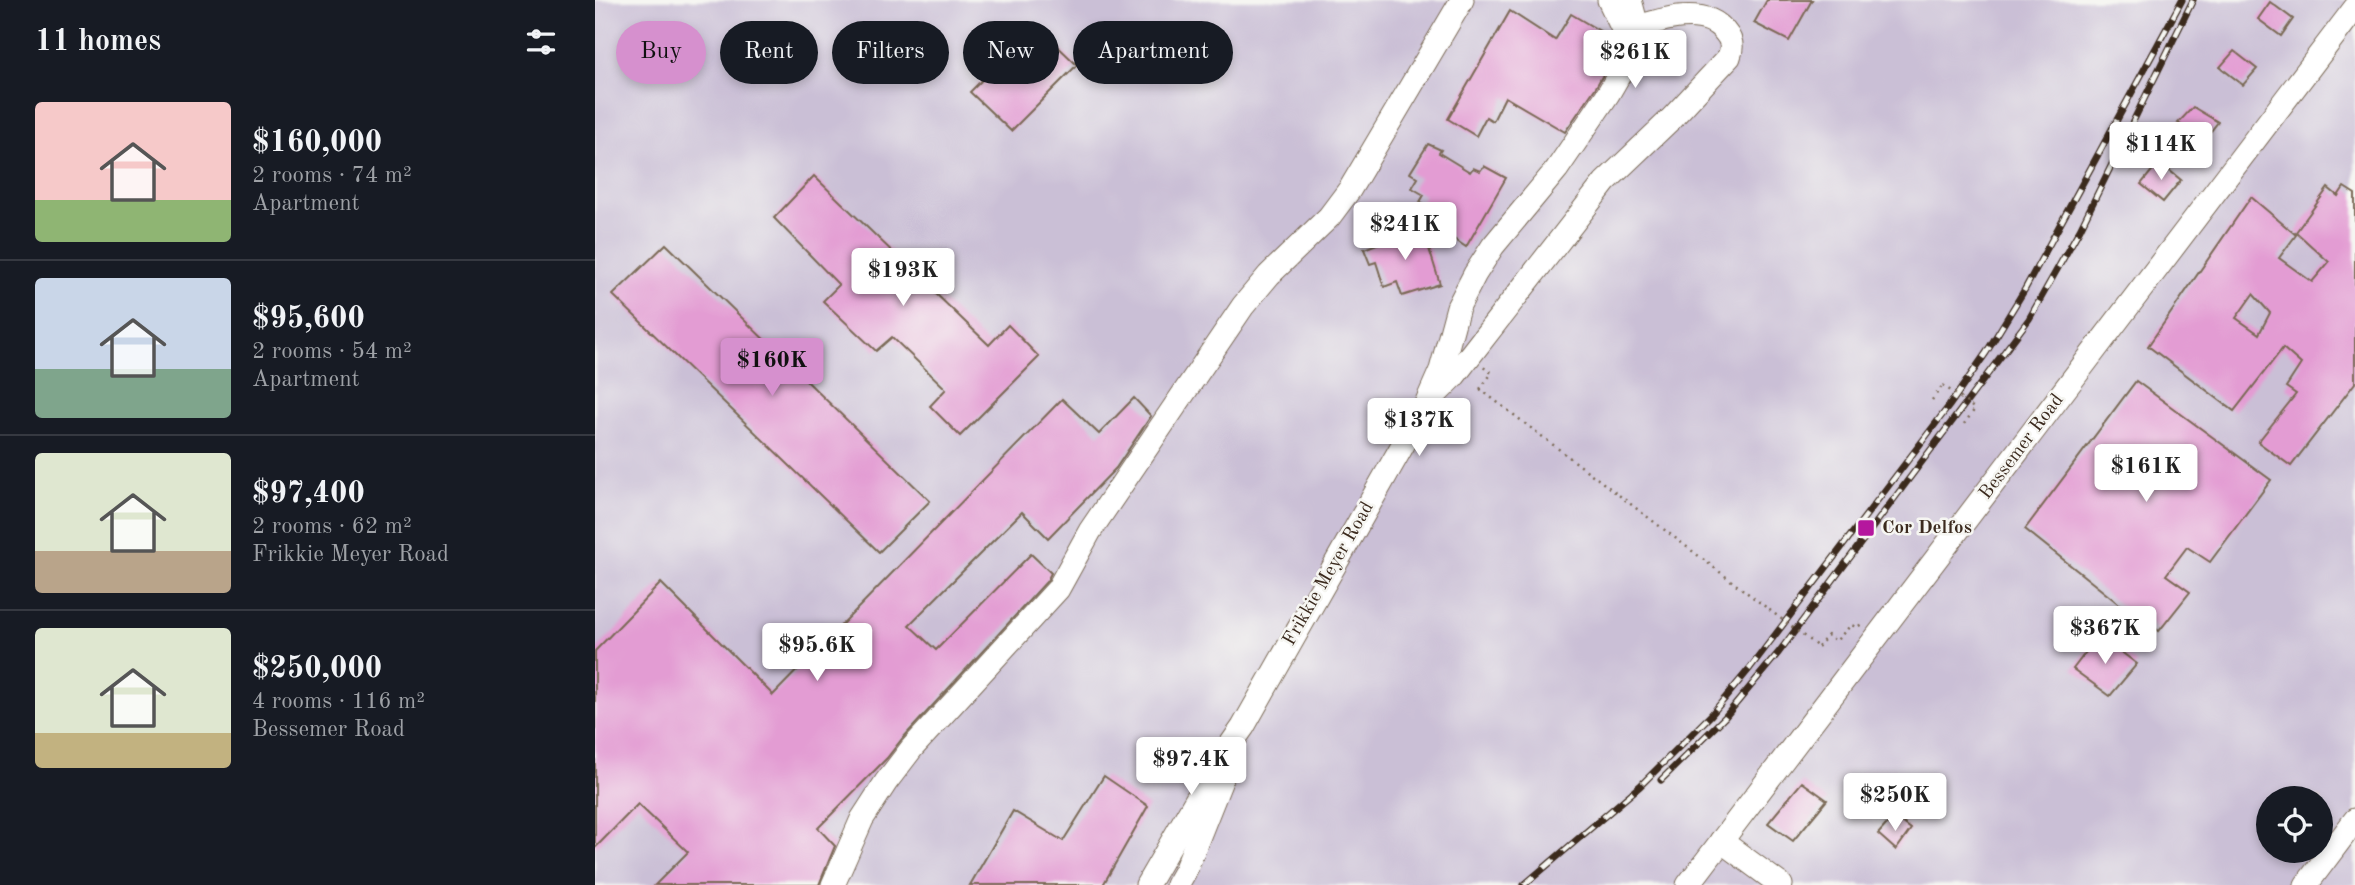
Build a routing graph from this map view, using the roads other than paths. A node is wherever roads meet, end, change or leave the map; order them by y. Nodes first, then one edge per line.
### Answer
1 (1462, 0) edge
2 (1609, 0) edge
3 (1630, 0) edge
4 (2355, 8) edge
5 (1630, 29) junction
6 (1426, 404) junction
7 (1243, 727) junction
8 (2355, 820) edge
9 (1721, 841) junction
10 (833, 885) edge
11 (1147, 885) edge
12 (1177, 885) edge
13 (1688, 885) edge
14 (1781, 885) edge
15 (2305, 885) edge

1 - 10 street
2 - 5 street
3 - 5 street
4 - 9 street, Bessemer Road
5 - 6 street, Frikkie Meyer Road
5 - 6 street
6 - 7 street, Frikkie Meyer Road
7 - 11 street, Frikkie Meyer Road
7 - 12 street, Frikkie Meyer Road
8 - 15 street
9 - 13 street, Bessemer Road
9 - 14 street

